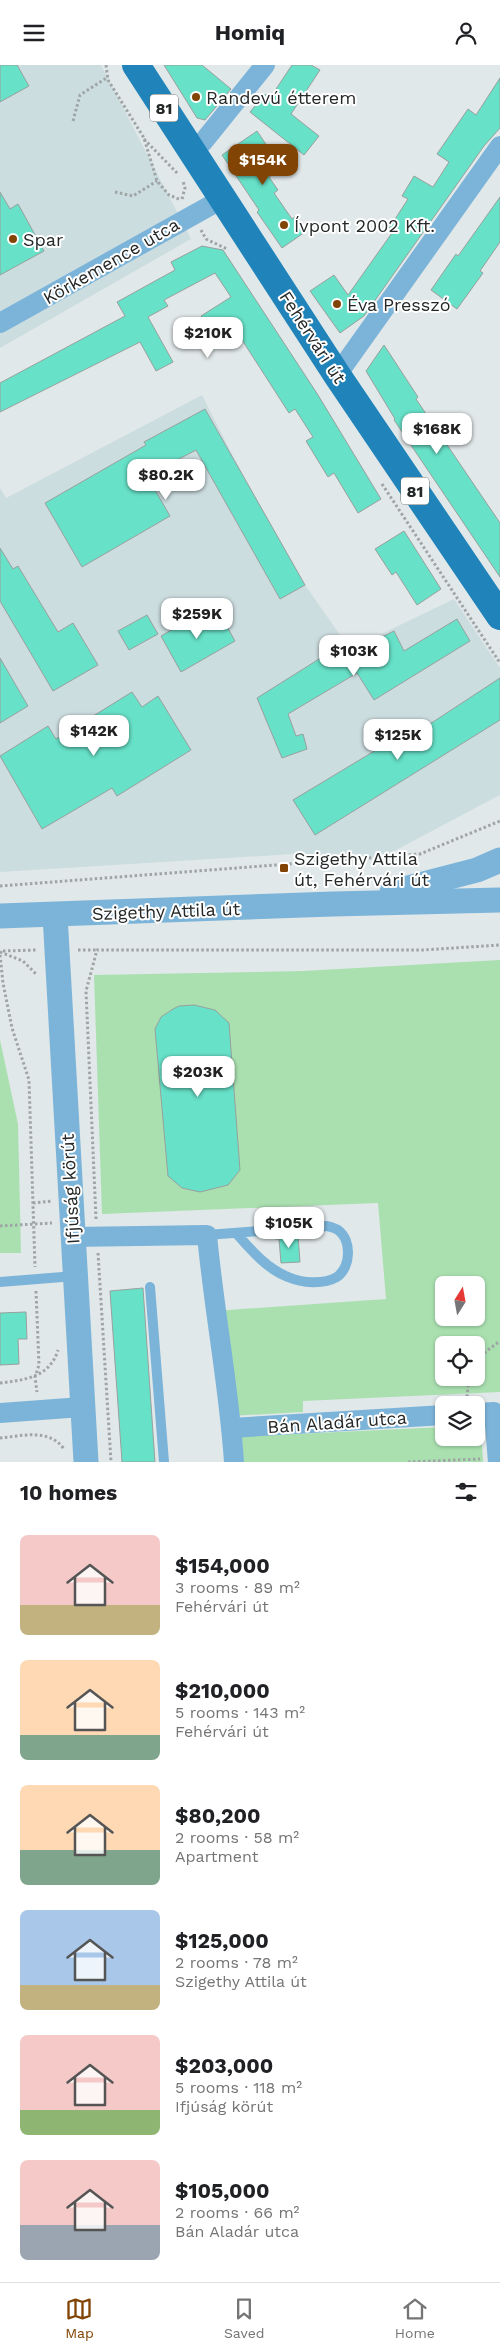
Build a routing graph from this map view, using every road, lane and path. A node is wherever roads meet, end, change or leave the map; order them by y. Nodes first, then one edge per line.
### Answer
1 (106, 65) edge
2 (136, 65) edge
3 (265, 65) edge
4 (108, 77) junction
5 (73, 121) dead end
6 (144, 139) junction
7 (500, 146) edge
8 (192, 151) junction
9 (157, 181) junction
10 (115, 192) dead end
11 (222, 199) junction
12 (0, 323) edge
13 (337, 375) junction
14 (498, 609) edge
15 (500, 821) edge
16 (500, 860) edge
17 (0, 886) edge
18 (500, 900) edge
19 (333, 904) junction
20 (55, 915) junction
21 (0, 916) edge
22 (500, 945) edge
23 (0, 955) edge
24 (52, 1201) dead end
25 (33, 1203) junction
26 (33, 1224) junction
27 (0, 1226) edge
28 (63, 1230) junction
29 (236, 1233) junction
30 (207, 1235) junction
31 (97, 1237) junction
32 (74, 1276) junction
33 (35, 1279) junction
34 (0, 1282) edge
35 (150, 1287) dead end
36 (500, 1341) edge
37 (485, 1352) edge
38 (0, 1383) edge
39 (82, 1407) junction
40 (485, 1412) edge
41 (0, 1413) edge
42 (435, 1416) edge
43 (231, 1428) junction
44 (0, 1438) edge
45 (76, 1459) edge
46 (498, 1460) edge
47 (111, 1462) edge
48 (164, 1462) edge
49 (234, 1462) edge
50 (408, 1462) edge

1 - 4 path
2 - 8 main road, Fehérvári út / 81
3 - 8 street
4 - 5 path
4 - 6 path
6 - 9 path
6 - 9 path
7 - 13 street
8 - 11 main road, Fehérvári út / 81
9 - 10 path
11 - 12 street, Körkemence utca
11 - 13 main road, Fehérvári út / 81
13 - 14 main road, Fehérvári út / 81
15 - 17 path
16 - 19 street, Szigethy Attila út
18 - 19 street, Szigethy Attila út
19 - 20 street, Szigethy Attila út
20 - 21 street, Szigethy Attila út
20 - 28 street, Ifjúság körút
22 - 31 path
23 - 25 path
24 - 25 path
25 - 26 path
26 - 27 path
26 - 28 path
26 - 33 path
28 - 31 street
28 - 32 street, Ifjúság körút
29 - 29 lane
29 - 30 lane
30 - 31 street
30 - 43 street
31 - 47 path
32 - 33 lane
32 - 39 street, Ifjúság körút
33 - 34 lane
33 - 38 path
35 - 48 lane
36 - 37 path
39 - 41 street
39 - 45 street, Ifjúság körút
40 - 46 street
42 - 43 street, Bán Aladár utca
43 - 49 street
44 - 45 path
46 - 50 path

